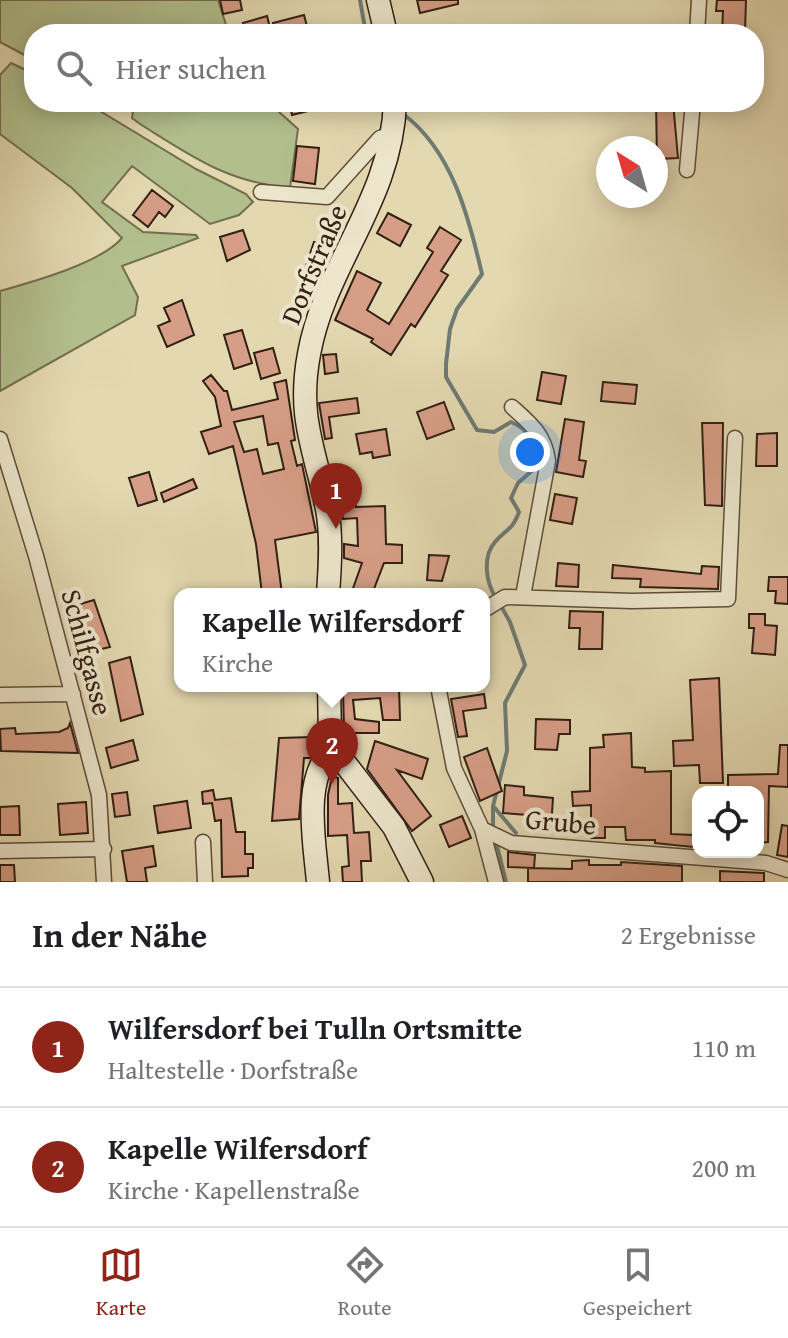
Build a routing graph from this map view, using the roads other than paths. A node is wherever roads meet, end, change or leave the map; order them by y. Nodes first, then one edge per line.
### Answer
1 (378, 0) edge
2 (699, 0) edge
3 (384, 24) edge
4 (698, 24) edge
5 (692, 112) edge
6 (394, 117) edge
7 (687, 170) dead end
8 (261, 192) dead end
9 (512, 407) dead end
10 (735, 438) dead end
11 (0, 439) edge
12 (328, 588) edge
13 (523, 596) junction
14 (490, 608) edge
15 (329, 692) edge
16 (439, 692) edge
17 (73, 694) junction
18 (0, 695) edge
19 (334, 749) junction
20 (485, 831) junction
21 (203, 842) dead end
22 (104, 849) junction
23 (0, 851) edge
24 (788, 870) edge
25 (104, 882) edge
26 (205, 882) edge
27 (318, 882) edge
28 (422, 882) edge
29 (496, 882) edge

1 - 3 street
2 - 4 street
5 - 7 street
6 - 8 street
6 - 12 street, Dorfstraße
9 - 13 street
10 - 13 street
11 - 17 street, Schilfgasse
13 - 14 street
15 - 19 street
16 - 20 street
17 - 18 street
17 - 22 street, Schilfgasse
19 - 27 street
19 - 28 street
20 - 24 street, Grube
20 - 29 street
21 - 26 street
22 - 23 street
22 - 25 street, Schilfgasse

